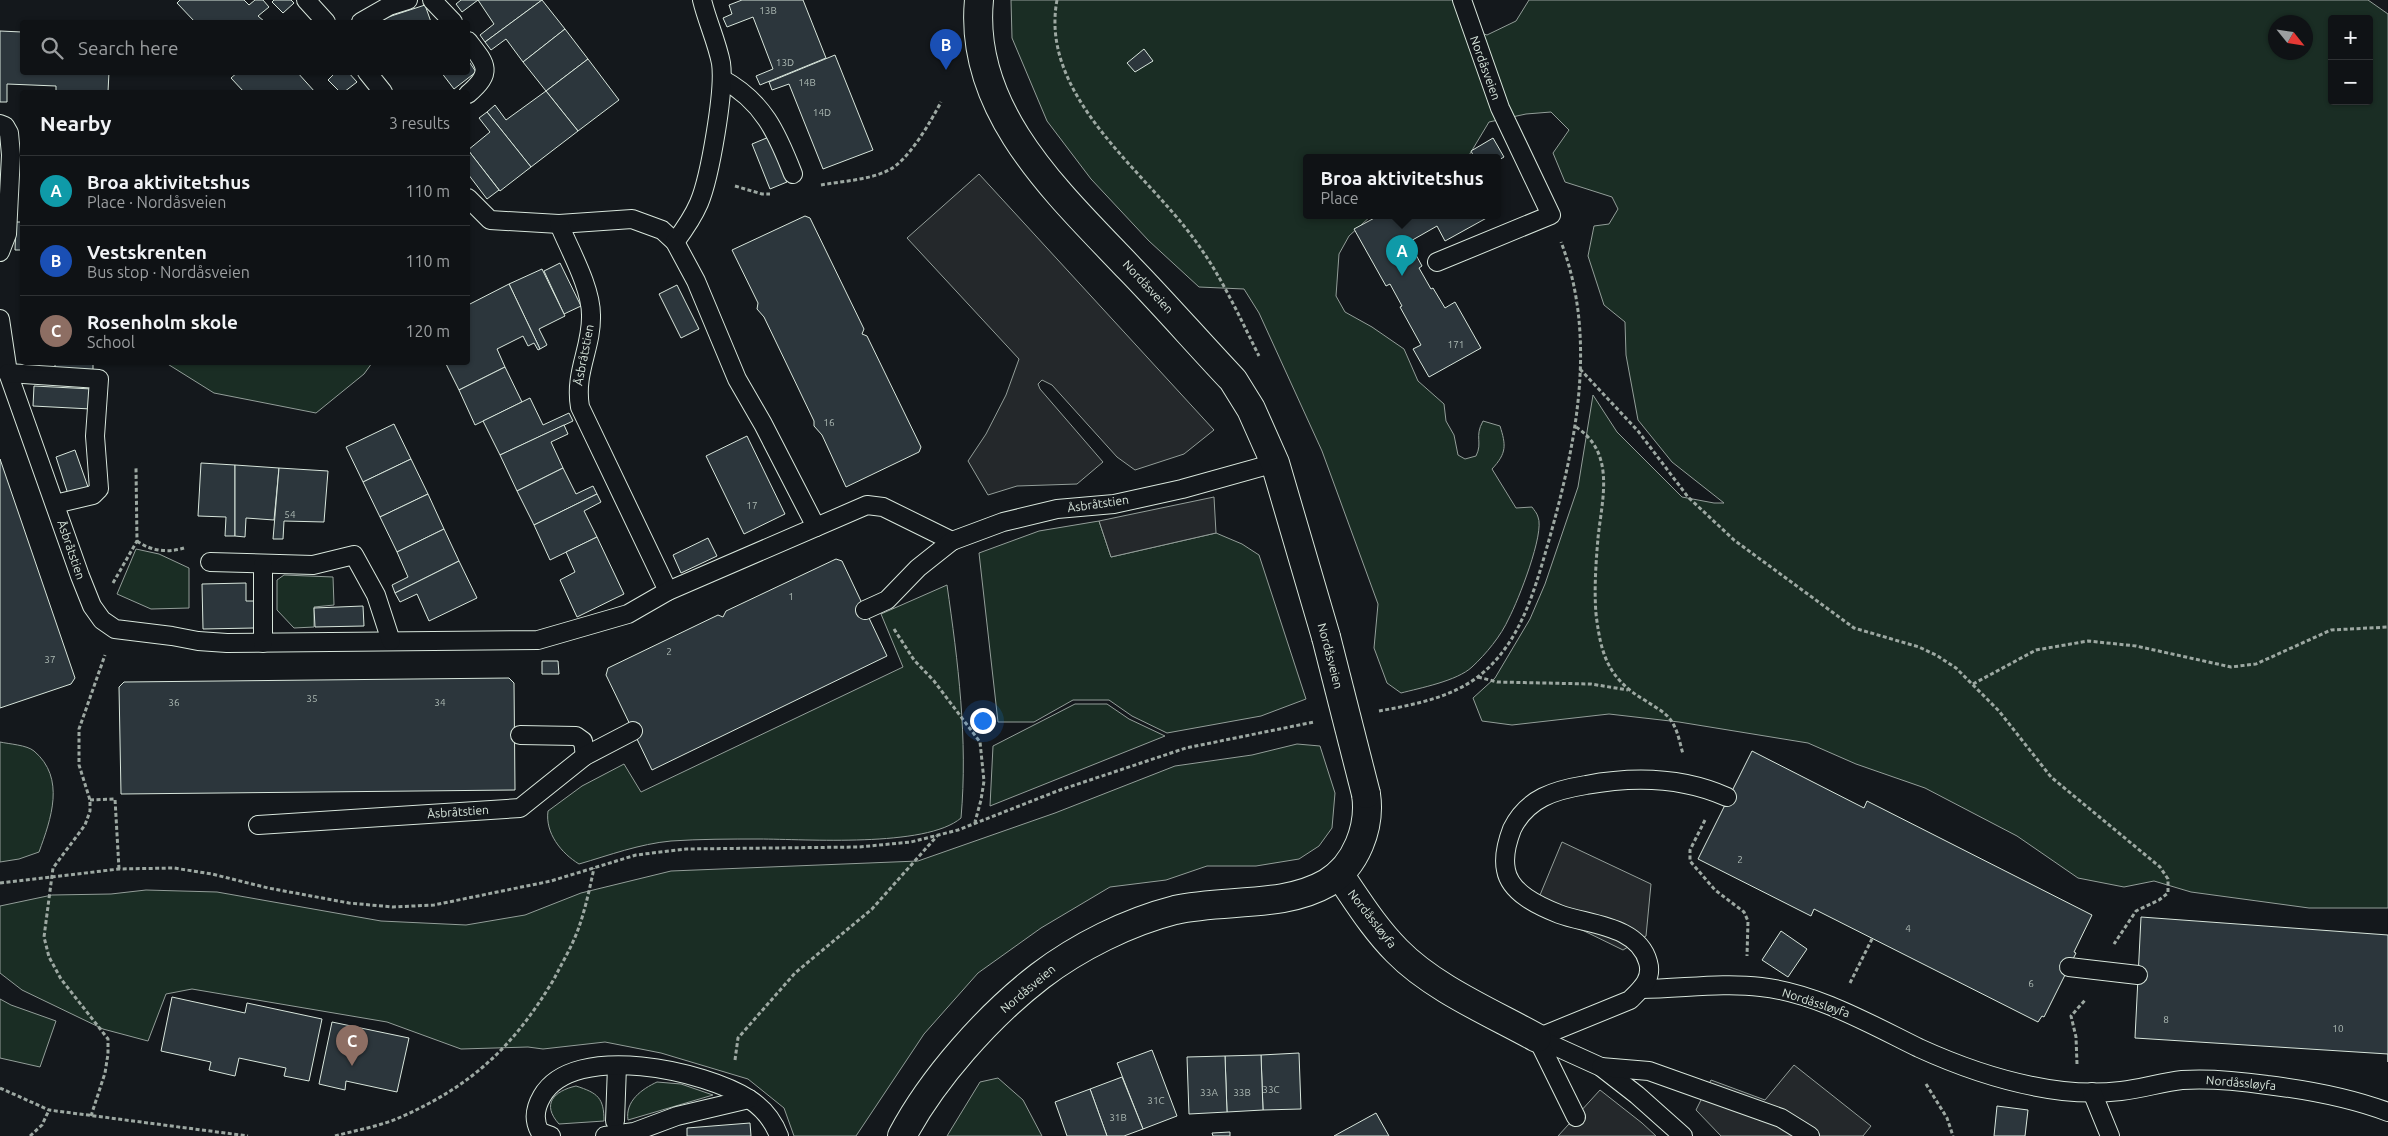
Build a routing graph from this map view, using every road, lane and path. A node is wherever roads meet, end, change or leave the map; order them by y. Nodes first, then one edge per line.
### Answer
1 (306, 0) edge
2 (408, 0) edge
3 (432, 0) edge
4 (702, 0) edge
5 (979, 0) edge
6 (1058, 0) edge
7 (1462, 0) edge
8 (324, 20) edge
9 (364, 20) edge
10 (451, 20) edge
11 (470, 43) edge
12 (369, 75) edge
13 (722, 79) junction
14 (381, 90) edge
15 (470, 92) edge
16 (941, 102) dead end
17 (0, 124) edge
18 (793, 174) dead end
19 (819, 185) dead end
20 (704, 187) junction
21 (774, 194) dead end
22 (470, 200) edge
23 (1551, 215) junction
24 (559, 224) junction
25 (675, 242) junction
26 (0, 252) edge
27 (1437, 262) dead end
28 (0, 319) edge
29 (1263, 363) dead end
30 (1580, 368) junction
31 (8, 373) junction
32 (1576, 426) junction
33 (1276, 463) junction
34 (136, 468) dead end
35 (55, 504) junction
36 (816, 528) junction
37 (137, 541) junction
38 (952, 541) junction
39 (210, 562) joint
40 (263, 565) junction
41 (668, 591) junction
42 (87, 593) junction
43 (886, 600) junction
44 (865, 610) dead end
45 (2388, 627) edge
46 (115, 629) junction
47 (391, 641) junction
48 (263, 643) junction
49 (1477, 677) junction
50 (1973, 684) junction
51 (1629, 690) junction
52 (1376, 711) dead end
53 (1321, 721) dead end
54 (633, 731) dead end
55 (520, 735) dead end
56 (1680, 744) dead end
57 (585, 756) junction
58 (1727, 797) dead end
59 (90, 800) junction
60 (974, 822) junction
61 (258, 826) dead end
62 (1698, 834) dead end
63 (937, 836) junction
64 (594, 868) junction
65 (120, 869) junction
66 (1339, 874) junction
67 (51, 878) junction
68 (0, 884) edge
69 (1872, 938) dead end
70 (2069, 967) dead end
71 (2105, 973) junction
72 (2138, 975) dead end
73 (1745, 987) junction
74 (1848, 987) dead end
75 (1641, 989) junction
76 (2091, 993) dead end
77 (2076, 1037) dead end
78 (1538, 1038) junction
79 (1920, 1048) junction
80 (735, 1062) dead end
81 (617, 1066) junction
82 (1601, 1067) junction
83 (0, 1088) edge
84 (2092, 1092) junction
85 (749, 1099) junction
86 (49, 1110) junction
87 (2388, 1112) edge
88 (91, 1116) junction
89 (1576, 1117) dead end
90 (615, 1121) dead end
91 (30, 1136) edge
92 (248, 1136) edge
93 (336, 1136) edge
94 (551, 1136) edge
95 (605, 1136) edge
96 (779, 1136) edge
97 (902, 1136) edge
98 (1683, 1136) edge
99 (1810, 1136) edge
100 (1953, 1136) edge
101 (2110, 1136) edge

1 - 8 lane
2 - 9 lane
3 - 10 lane
4 - 13 lane
5 - 33 street, Nordåsveien
6 - 29 path
7 - 23 lane, Nordåsveien
11 - 15 lane
12 - 14 lane
13 - 18 lane
13 - 20 lane
16 - 19 path
17 - 26 lane
20 - 21 path
20 - 25 lane
22 - 24 lane
23 - 27 lane
23 - 30 path
24 - 25 lane
24 - 41 lane, Åsbråtstien
25 - 36 lane
28 - 31 lane, Åsbråtstien
30 - 32 path
30 - 50 path
31 - 35 lane, Åsbråtstien
31 - 35 lane
32 - 49 path
32 - 51 path
33 - 38 lane, Åsbråtstien
33 - 66 street, Nordåsveien, bridge
34 - 37 path
35 - 42 lane, Åsbråtstien
36 - 38 lane
36 - 41 lane
37 - 39 path
37 - 42 path
38 - 43 lane, Åsbråtstien
39 - 40 lane
40 - 47 lane
40 - 48 lane
41 - 47 lane
42 - 46 lane, Åsbråtstien
43 - 44 lane, Åsbråtstien
43 - 60 path
45 - 50 path
46 - 48 lane
46 - 59 path
47 - 48 lane
49 - 51 path
49 - 52 path
50 - 71 path
51 - 56 path
53 - 60 path
54 - 57 lane, Åsbråtstien
55 - 57 lane
57 - 61 lane, Åsbråtstien
58 - 75 lane
59 - 65 path
59 - 67 path
60 - 63 path
62 - 73 path
63 - 64 path
63 - 80 path
64 - 65 path
64 - 93 path
65 - 67 path
66 - 78 street, Nordåssløyfa
66 - 97 street, Nordåsveien
67 - 68 path
67 - 88 path
69 - 74 path
70 - 71 lane
71 - 72 lane
73 - 75 lane, Nordåssløyfa
73 - 79 lane, Nordåssløyfa
75 - 78 lane
76 - 77 path
78 - 82 lane, Nordåssløyfa
78 - 89 lane
79 - 84 lane, Nordåssløyfa
79 - 100 path
81 - 85 lane
81 - 90 lane
81 - 94 lane
82 - 98 lane, Nordåssløyfa
82 - 99 lane
83 - 86 path
84 - 87 lane, Nordåssløyfa
84 - 101 lane
85 - 95 lane
85 - 96 lane
86 - 88 path
86 - 91 path
88 - 92 path

